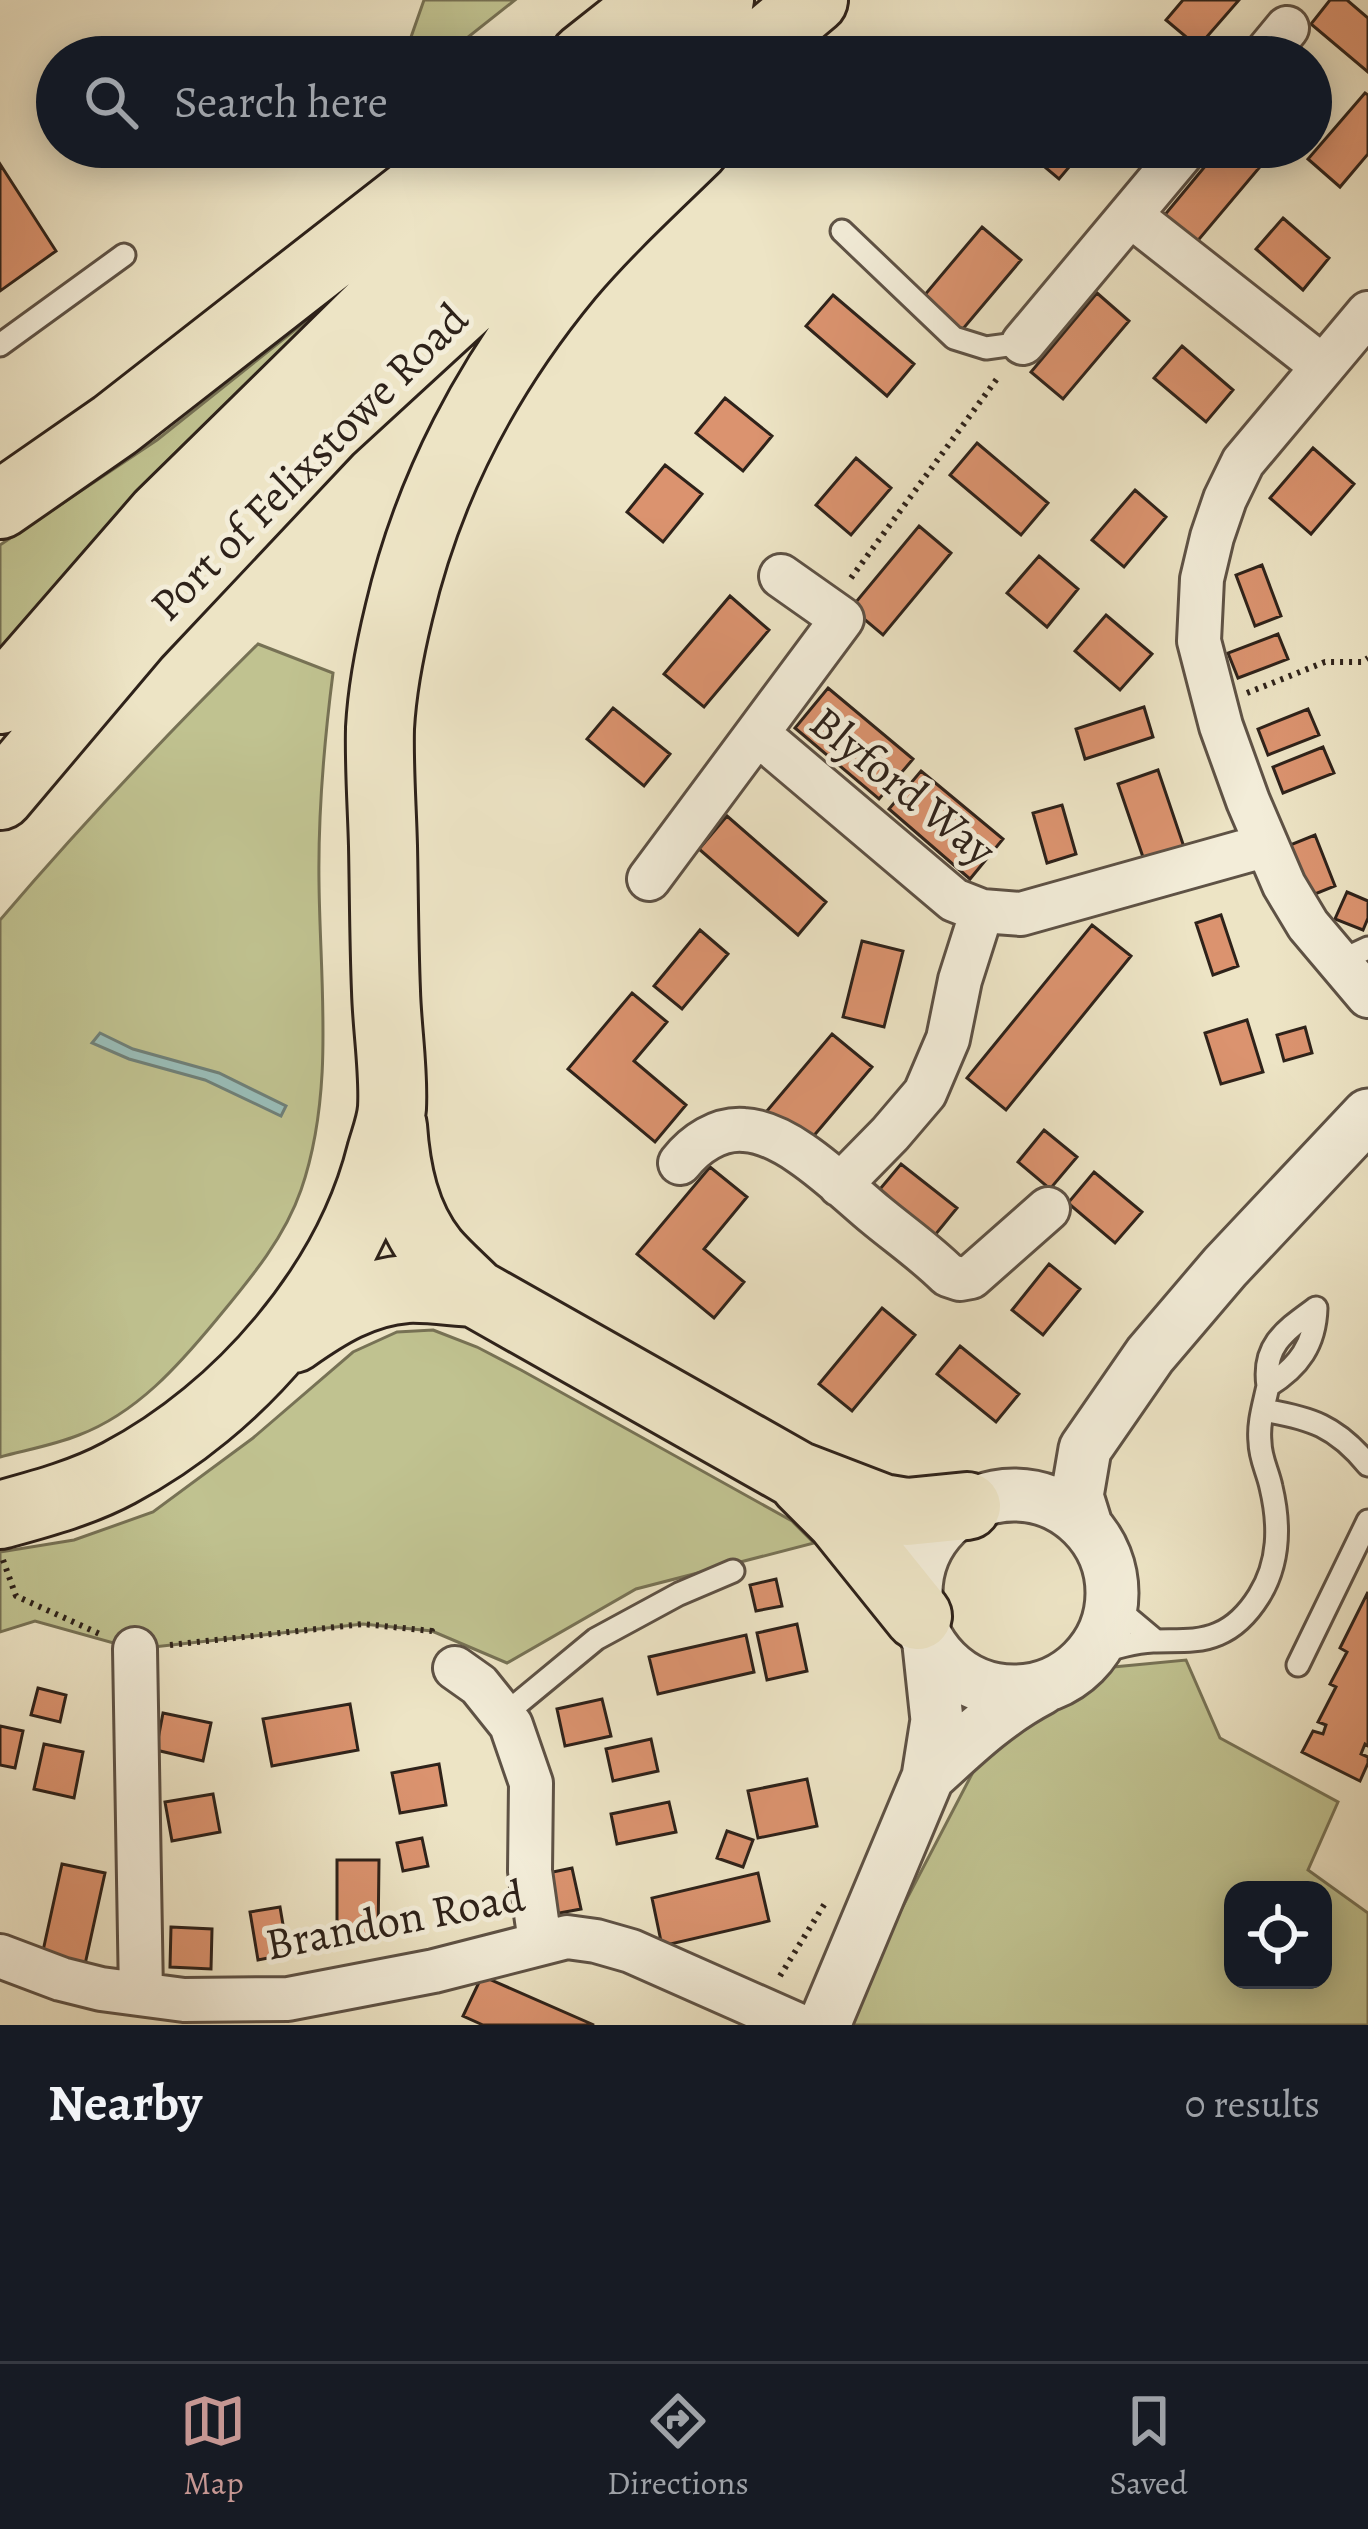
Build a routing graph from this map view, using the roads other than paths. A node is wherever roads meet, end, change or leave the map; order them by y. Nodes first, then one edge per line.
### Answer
1 (656, 0) edge
2 (720, 0) edge
3 (817, 0) edge
4 (611, 36) edge
5 (679, 36) edge
6 (772, 36) edge
7 (790, 36) edge
8 (445, 168) edge
9 (529, 168) edge
10 (615, 168) edge
11 (674, 168) edge
12 (1169, 168) edge
13 (1130, 215) junction
14 (842, 231) dead end
15 (124, 255) dead end
16 (1368, 313) edge
17 (1023, 343) joint
18 (0, 345) edge
19 (1322, 366) junction
20 (0, 505) edge
21 (781, 576) dead end
22 (0, 700) edge
23 (758, 734) junction
24 (0, 796) edge
25 (1267, 845) junction
26 (649, 879) dead end
27 (982, 911) junction
28 (1353, 955) edge
29 (1368, 996) edge
30 (392, 1110) junction
31 (1368, 1115) edge
32 (680, 1163) dead end
33 (839, 1185) junction
34 (1048, 1209) dead end
35 (475, 1293) junction
36 (267, 1358) junction
37 (1268, 1386) dead end
38 (1263, 1410) junction
39 (1085, 1449) junction
40 (1368, 1463) edge
41 (797, 1475) junction
42 (981, 1501) junction
43 (0, 1515) edge
44 (1368, 1522) edge
45 (1086, 1525) junction
46 (733, 1571) dead end
47 (1113, 1597) junction
48 (924, 1630) junction
49 (1156, 1641) junction
50 (135, 1649) road end
51 (1090, 1657) junction
52 (1298, 1665) dead end
53 (455, 1668) road end
54 (1046, 1686) junction
55 (504, 1715) junction
56 (928, 1777) junction
57 (540, 1942) junction
58 (0, 1956) edge
59 (141, 1994) junction
60 (291, 2012) edge
61 (781, 2018) edge
62 (824, 2025) edge

1 - 4 highway
2 - 5 highway
3 - 6 highway
3 - 7 highway
8 - 20 highway
9 - 22 highway, Port of Felixstowe Road
10 - 24 highway, Port of Felixstowe Road
11 - 30 highway
12 - 13 street
13 - 17 street
13 - 19 street
14 - 17 lane
15 - 18 lane
16 - 19 street
19 - 25 street
21 - 23 street, Blyford Way
23 - 26 street, Blyford Way
23 - 27 street, Blyford Way
25 - 27 street, Blyford Way
25 - 28 street
27 - 33 street
28 - 29 street
30 - 35 highway
30 - 36 highway
31 - 39 street
32 - 33 street
33 - 34 street
35 - 36 highway
35 - 41 highway
36 - 43 highway
37 - 38 lane
38 - 40 lane
38 - 49 lane
39 - 42 street
39 - 45 street
41 - 42 highway
41 - 48 highway
42 - 45 street
42 - 48 street
44 - 52 lane
45 - 47 street
46 - 55 lane
47 - 49 lane
47 - 51 street
48 - 54 street
48 - 56 street
49 - 51 lane
50 - 59 street
51 - 54 street
53 - 55 street
54 - 56 street
55 - 57 street
56 - 62 street
57 - 60 street, Brandon Road
57 - 61 street, Brandon Road
58 - 59 street, Brandon Road
59 - 60 street, Brandon Road

